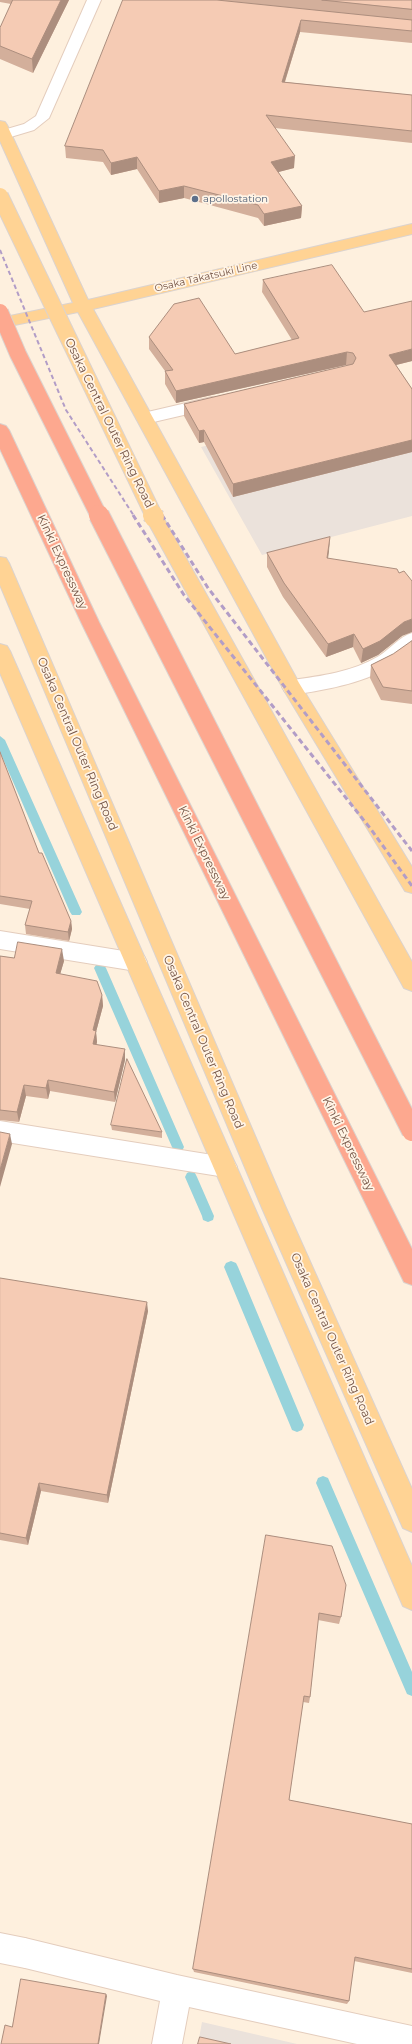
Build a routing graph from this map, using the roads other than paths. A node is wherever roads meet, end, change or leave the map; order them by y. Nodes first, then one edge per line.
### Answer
1 (94, 0) edge
2 (2, 130) edge
3 (0, 196) edge
4 (412, 229) edge
5 (83, 306) junction
6 (0, 312) edge
7 (0, 323) edge
8 (230, 399) edge
9 (145, 418) junction
10 (0, 430) edge
11 (0, 563) edge
12 (412, 640) edge
13 (0, 651) edge
14 (292, 687) junction
15 (412, 885) edge
16 (0, 940) edge
17 (136, 962) junction
18 (412, 982) edge
19 (0, 1131) edge
20 (412, 1131) edge
21 (225, 1167) junction
22 (412, 1274) edge
23 (412, 1519) edge
24 (412, 1597) edge
25 (12, 1950) edge
26 (177, 1990) junction
27 (412, 2041) edge
28 (167, 2044) edge

1 - 2 street
2 - 5 main road
3 - 18 main road, Osaka Central Outer Ring Road, bridge
4 - 5 main road, Osaka Takatsuki Line
5 - 7 main road, Osaka Takatsuki Line
5 - 9 main road
6 - 20 highway, bridge
8 - 9 street
9 - 14 main road
10 - 22 highway, Kinki Expressway
11 - 23 main road, Osaka Central Outer Ring Road
12 - 14 street
13 - 17 main road
14 - 15 main road
16 - 17 street
17 - 21 main road
19 - 21 street
21 - 24 main road
25 - 26 street
26 - 27 street
26 - 28 street

